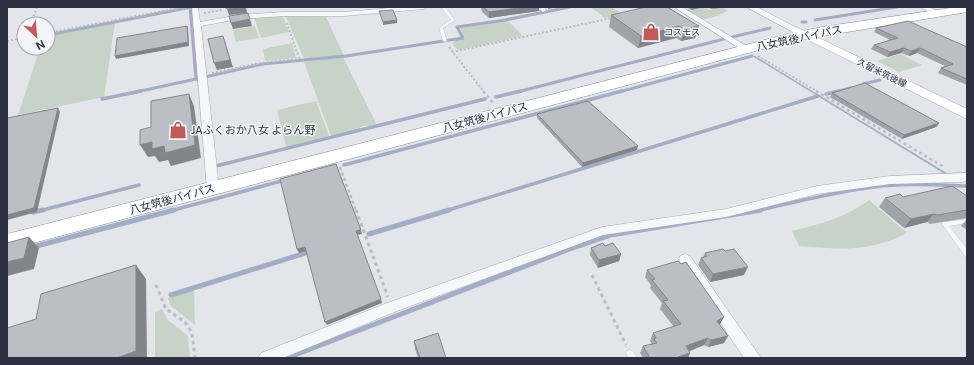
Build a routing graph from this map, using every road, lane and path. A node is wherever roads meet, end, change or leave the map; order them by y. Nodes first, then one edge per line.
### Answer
1 (184, 7) edge
2 (424, 7) edge
3 (443, 7) edge
4 (677, 7) edge
5 (750, 7) edge
6 (932, 9) edge
7 (967, 9) edge
8 (223, 10) dead end
9 (196, 11) edge
10 (283, 14) junction
11 (619, 17) edge
12 (197, 25) junction
13 (56, 31) edge
14 (801, 32) junction
15 (445, 41) joint
16 (743, 47) junction
17 (452, 52) junction
18 (202, 75) junction
19 (496, 106) junction
20 (967, 115) edge
21 (336, 156) junction
22 (965, 179) edge
23 (212, 183) junction
24 (967, 221) edge
25 (7, 230) edge
26 (7, 242) edge
27 (967, 254) edge
28 (685, 259) dead end
29 (592, 275) dead end
30 (156, 285) dead end
31 (392, 307) junction
32 (631, 355) edge
33 (195, 358) edge
34 (266, 358) edge
35 (753, 358) edge

1 - 13 path
2 - 10 street
3 - 15 lane
4 - 16 street
5 - 14 street
6 - 7 highway, 八女筑後バイパス
6 - 14 highway, 八女筑後バイパス
8 - 9 path
9 - 12 street
10 - 12 street
10 - 18 path
11 - 17 path
12 - 18 street
14 - 16 highway, 八女筑後バイパス
14 - 20 main road, 久留米筑後線
15 - 17 path
16 - 19 highway, 八女筑後バイパス
16 - 21 highway, 八女筑後バイパス
16 - 22 path
17 - 19 path
18 - 23 street
19 - 23 highway, 八女筑後バイパス
21 - 23 highway, 八女筑後バイパス
21 - 31 path
22 - 31 street
23 - 25 highway, 八女筑後バイパス
23 - 26 highway, 八女筑後バイパス
24 - 27 lane
28 - 35 street
29 - 32 path
30 - 33 path
31 - 34 street

